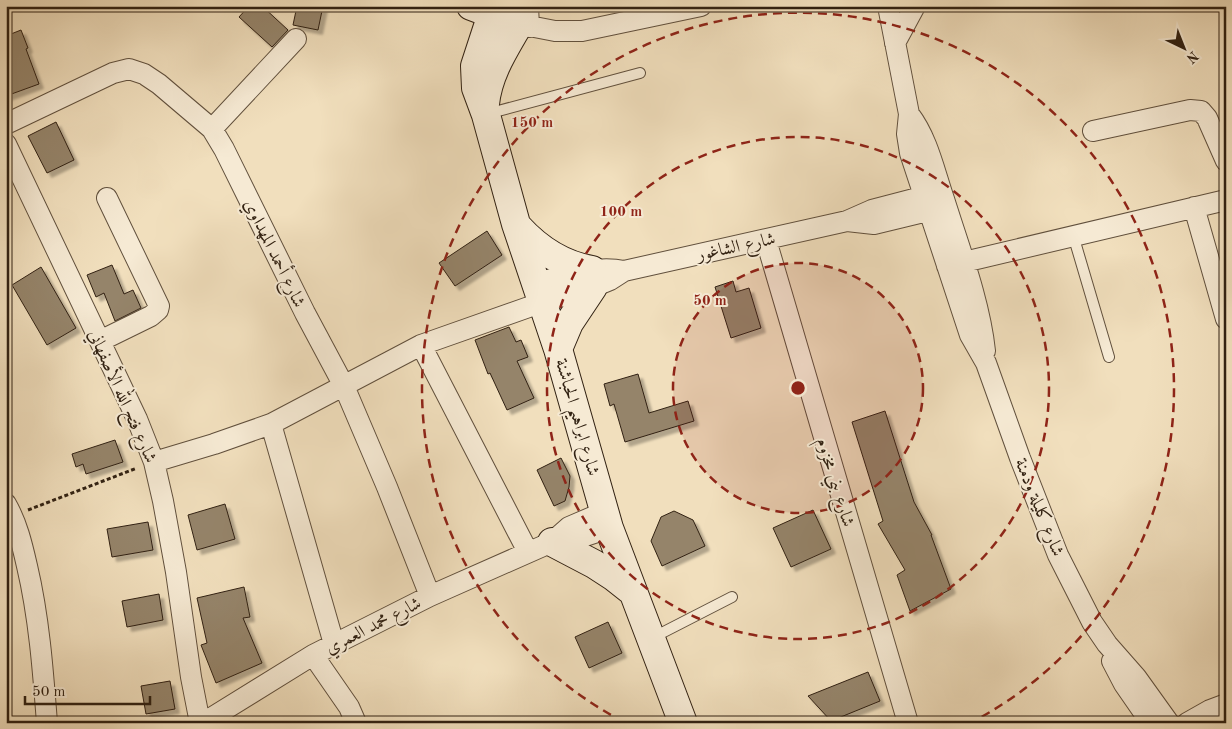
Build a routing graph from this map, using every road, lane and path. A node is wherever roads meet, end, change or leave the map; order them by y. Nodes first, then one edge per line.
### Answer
1 (700, 6) edge
2 (888, 6) edge
3 (915, 6) edge
4 (481, 10) edge
5 (525, 19) edge
6 (296, 39) dead end
7 (896, 43) junction
8 (640, 73) dead end
9 (485, 111) junction
10 (6, 124) edge
11 (212, 129) junction
12 (1093, 132) dead end
13 (6, 144) edge
14 (1226, 161) edge
15 (107, 198) dead end
16 (1226, 200) edge
17 (935, 201) junction
18 (1194, 207) junction
19 (516, 224) junction
20 (1073, 235) junction
21 (766, 240) junction
22 (955, 264) junction
23 (593, 279) junction
24 (539, 293) junction
25 (1226, 319) edge
26 (100, 341) junction
27 (421, 345) junction
28 (558, 349) junction
29 (1109, 357) dead end
30 (344, 386) junction
31 (271, 424) junction
32 (154, 462) junction
33 (9, 510) edge
34 (606, 520) junction
35 (540, 547) junction
36 (633, 592) junction
37 (430, 596) junction
38 (732, 597) dead end
39 (651, 638) junction
40 (334, 644) junction
41 (1108, 644) junction
42 (313, 655) junction
43 (1130, 693) junction
44 (1226, 704) edge
45 (1226, 718) edge
46 (47, 723) edge
47 (201, 723) edge
48 (356, 723) edge
49 (683, 723) edge
50 (908, 723) edge
51 (1131, 723) edge
52 (1151, 723) edge
53 (1169, 723) edge
54 (1188, 723) edge
55 (1218, 723) edge

1 - 5 street
2 - 7 street, شارع كليلة ودمنة
3 - 7 street
4 - 5 street
4 - 9 street, شارع ابراهيم الحباشنة
5 - 9 street, شارع ابراهيم الحباشنة
6 - 11 street
7 - 17 street, شارع كليلة ودمنة
8 - 9 lane
9 - 19 street, شارع ابراهيم الحباشنة
10 - 11 street, شارع أحمد المهداوي
11 - 30 street, شارع أحمد المهداوي
12 - 14 street
13 - 26 street, شارع فتح الله الأصفهاني
15 - 26 street
16 - 18 street
17 - 21 street, شارع الشاغور
17 - 22 street, شارع كليلة ودمنة
18 - 20 street
18 - 25 street
19 - 23 street
19 - 24 street, شارع ابراهيم الحباشنة
20 - 22 street
20 - 29 lane
21 - 23 street, شارع الشاغور
21 - 50 street, شارع بني مخزوم
22 - 41 street, شارع كليلة ودمنة
23 - 24 street, شارع الشاغور
23 - 28 street
24 - 27 street, شارع الشاغور
24 - 28 street, شارع ابراهيم الحباشنة
26 - 32 street, شارع فتح الله الأصفهاني
27 - 30 street, شارع الشاغور
27 - 35 street
28 - 34 street, شارع ابراهيم الحباشنة
30 - 31 street, شارع الشاغور
30 - 37 street, شارع أحمد المهداوي
31 - 32 street, شارع الشاغور
31 - 40 street
32 - 33 path
32 - 47 street, شارع فتح الله الأصفهاني
33 - 46 street
34 - 35 street, شارع محمد العمري
34 - 36 street, شارع ابراهيم الحباشنة
35 - 36 street
35 - 37 street, شارع محمد العمري
36 - 39 street, شارع ابراهيم الحباشنة
37 - 40 street, شارع محمد العمري
38 - 39 lane
39 - 49 street, شارع ابراهيم الحباشنة
40 - 42 street, شارع محمد العمري
41 - 43 street, شارع كليلة ودمنة
41 - 53 street, شارع كليلة ودمنة
42 - 47 street, شارع محمد العمري
42 - 48 street
43 - 51 street
43 - 52 street, شارع كليلة ودمنة
44 - 54 street
45 - 55 street

